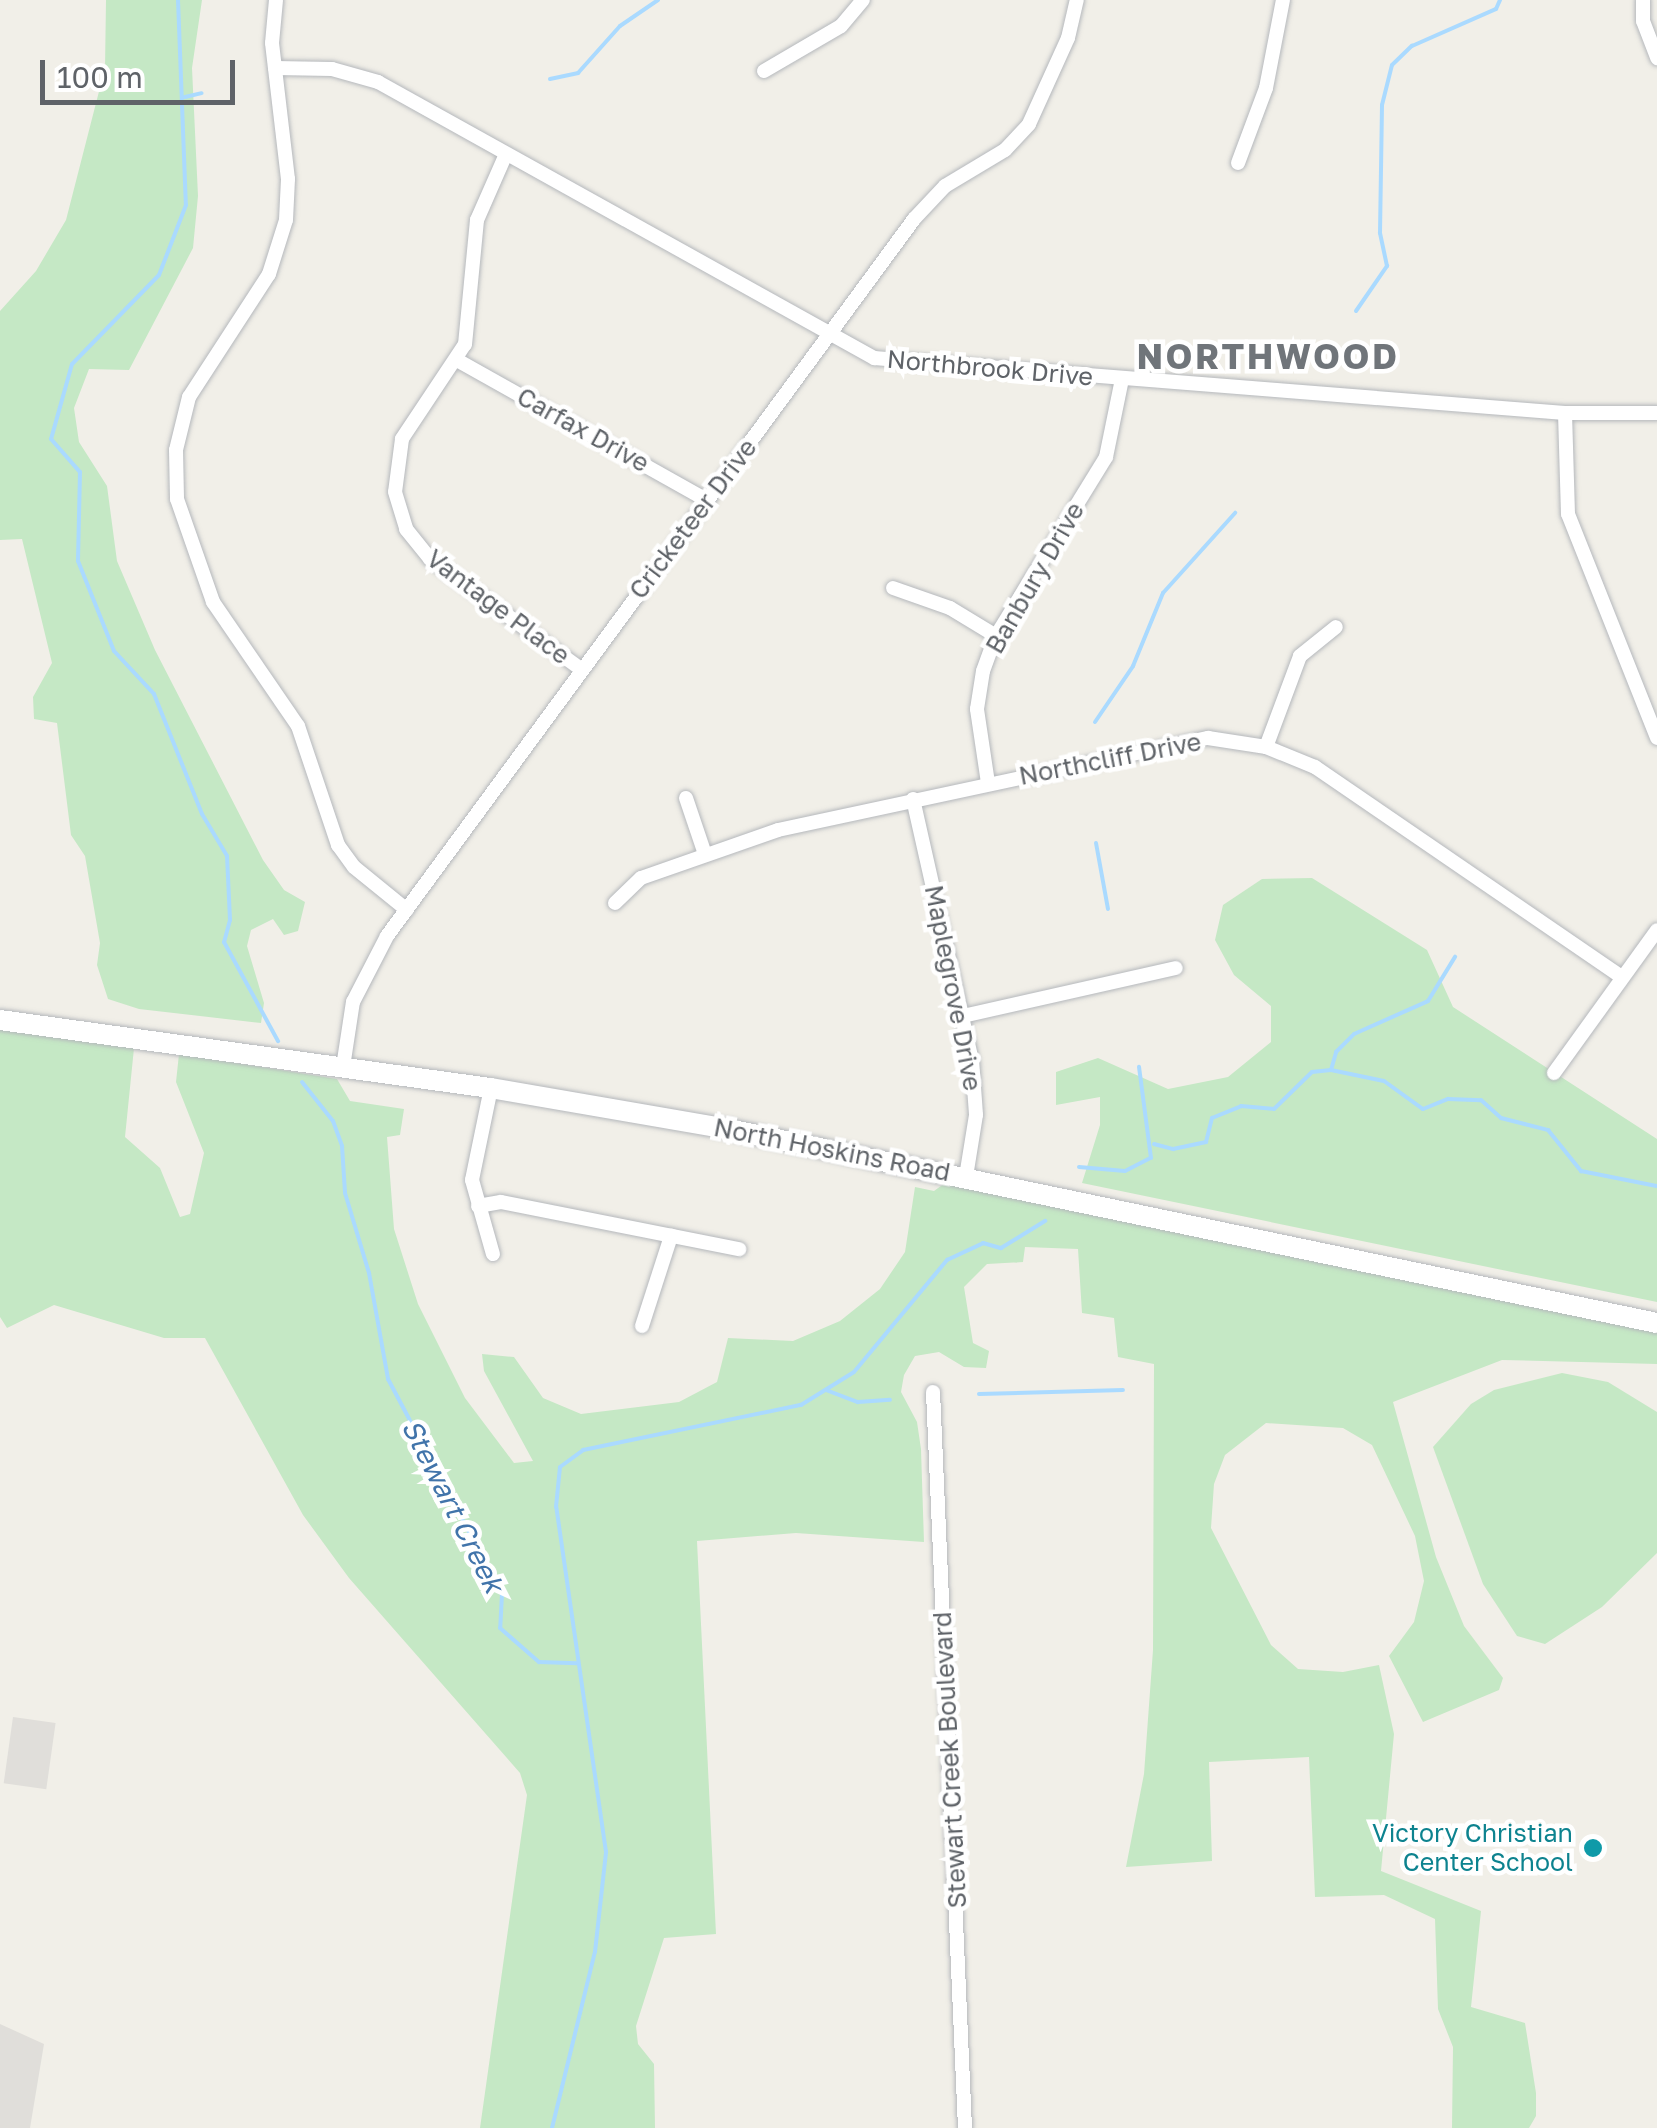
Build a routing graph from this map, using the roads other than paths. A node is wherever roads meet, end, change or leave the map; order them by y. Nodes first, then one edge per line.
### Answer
1 (276, 0) edge
2 (863, 0) edge
3 (1076, 0) edge
4 (1283, 0) edge
5 (1643, 0) edge
6 (1657, 58) edge
7 (275, 68) junction
8 (764, 71) dead end
9 (506, 154) junction
10 (1238, 163) dead end
11 (828, 337) junction
12 (457, 360) junction
13 (1122, 379) junction
14 (1564, 413) junction
15 (1657, 413) edge
16 (708, 500) junction
17 (893, 588) dead end
18 (1336, 627) dead end
19 (996, 636) junction
20 (582, 670) junction
21 (1657, 738) edge
22 (1266, 746) junction
23 (988, 783) junction
24 (686, 798) dead end
25 (913, 800) junction
26 (705, 854) junction
27 (615, 903) dead end
28 (406, 910) junction
29 (1657, 930) edge
30 (1176, 968) dead end
31 (1620, 976) junction
32 (962, 1016) junction
33 (0, 1020) edge
34 (343, 1066) junction
35 (1554, 1072) dead end
36 (491, 1088) junction
37 (966, 1177) junction
38 (478, 1206) junction
39 (672, 1236) junction
40 (739, 1249) dead end
41 (492, 1254) dead end
42 (1657, 1323) edge
43 (642, 1326) dead end
44 (933, 1392) dead end
45 (965, 2128) edge

1 - 7 street
2 - 8 street
3 - 11 street, Cricketeer Drive
4 - 10 street
5 - 6 street
7 - 9 street, Northbrook Drive
7 - 28 street
9 - 11 street, Northbrook Drive
9 - 12 street, Vantage Place
11 - 13 street, Northbrook Drive
11 - 16 street, Cricketeer Drive
12 - 16 street, Carfax Drive
12 - 20 street, Vantage Place
13 - 14 street, Northbrook Drive
13 - 19 street, Banbury Drive
14 - 15 street, Northbrook Drive
14 - 21 street
16 - 20 street, Cricketeer Drive
17 - 19 street
18 - 22 street
19 - 23 street, Banbury Drive
20 - 28 street, Cricketeer Drive
22 - 23 street, Northcliff Drive
22 - 31 street, Northcliff Drive
23 - 25 street, Northcliff Drive
24 - 26 street
25 - 26 street, Northcliff Drive
25 - 32 street, Maplegrove Drive
26 - 27 street, Northcliff Drive
28 - 34 street, Cricketeer Drive
29 - 31 street
30 - 32 street
31 - 35 street
32 - 37 street, Maplegrove Drive
33 - 34 street, North Hoskins Road
34 - 36 street, North Hoskins Road
36 - 37 street, North Hoskins Road
36 - 38 street
37 - 42 street, North Hoskins Road
38 - 39 street
38 - 41 street
39 - 40 street
39 - 43 street
44 - 45 street, Stewart Creek Boulevard

